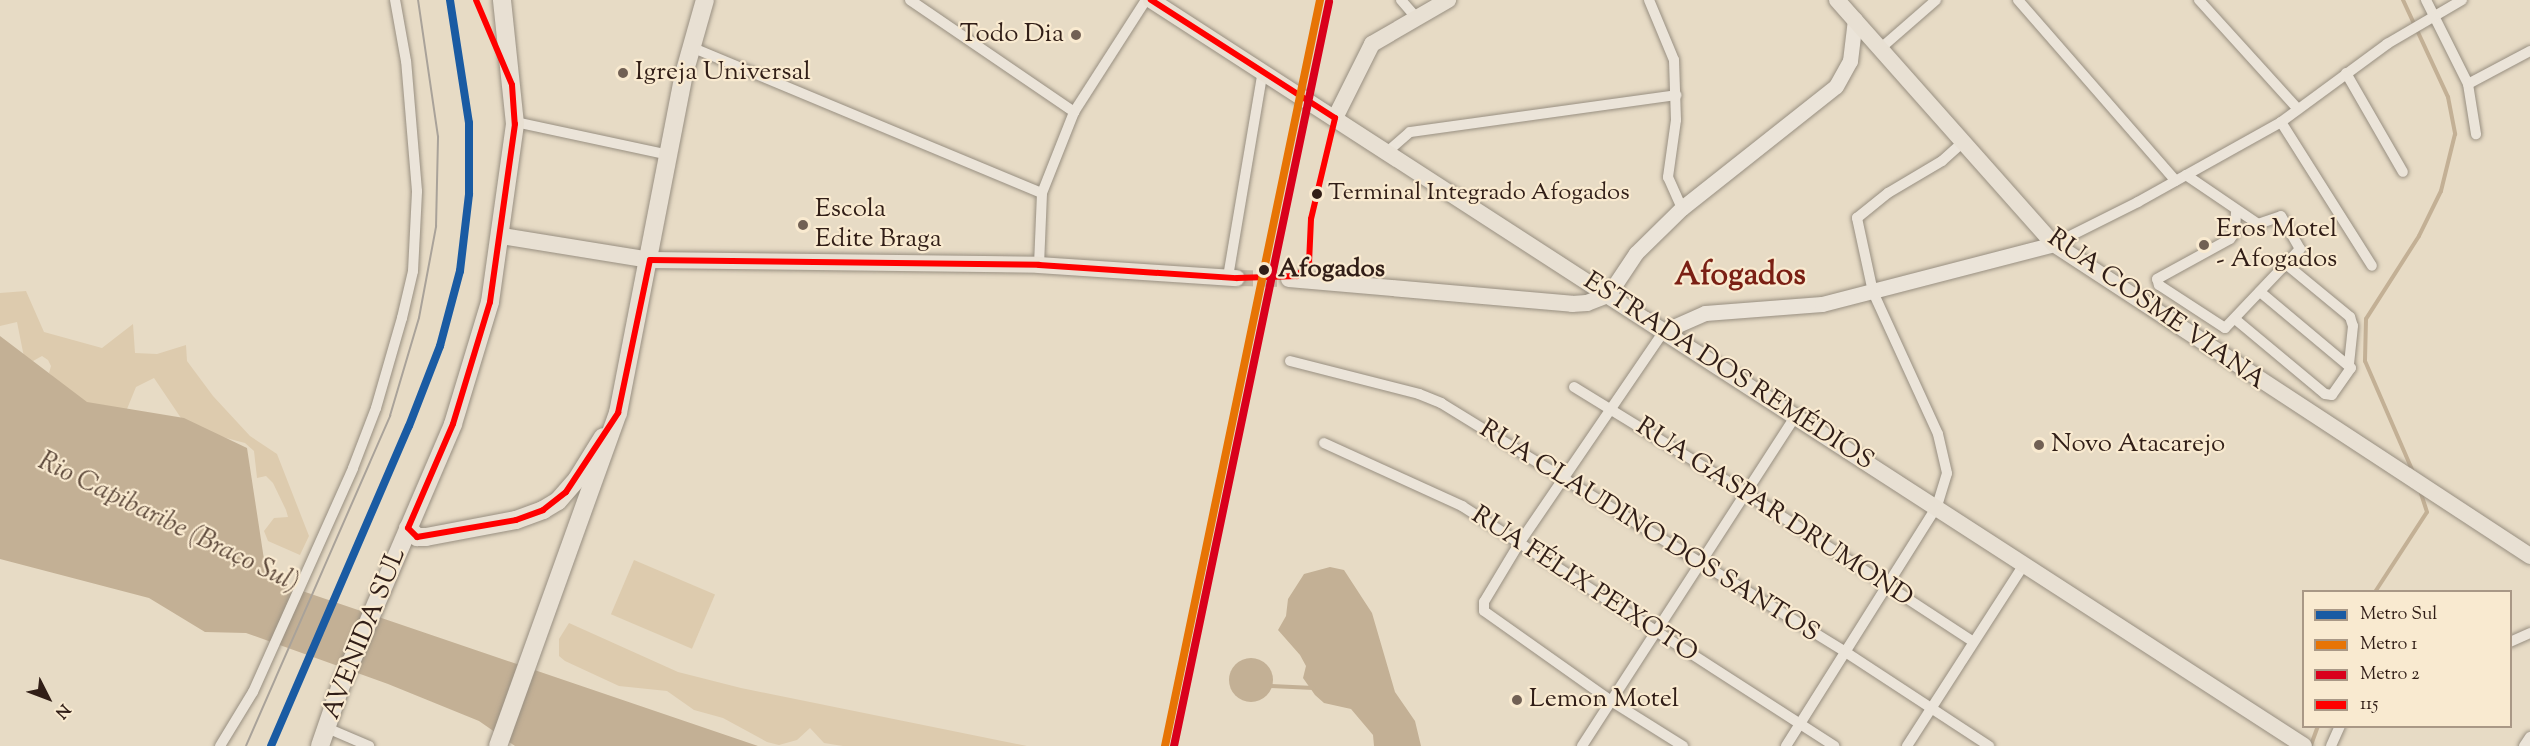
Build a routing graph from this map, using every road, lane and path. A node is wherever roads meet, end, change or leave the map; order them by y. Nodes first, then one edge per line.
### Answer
1 (394, 0) edge
2 (502, 0) edge
3 (705, 0) edge
4 (910, 0) edge
5 (1146, 0) edge
6 (1151, 0) edge
7 (1401, 0) edge
8 (1448, 0) edge
9 (1649, 0) edge
10 (1837, 0) edge
11 (1936, 0) edge
12 (2018, 0) edge
13 (2199, 0) edge
14 (2426, 0) edge
15 (2462, 0) edge
16 (1415, 16) junction
17 (2430, 18) junction
18 (1855, 19) junction
19 (691, 47) junction
20 (1881, 48) junction
21 (2530, 51) edge
22 (1263, 71) junction
23 (2346, 73) junction
24 (2468, 84) junction
25 (1676, 95) junction
26 (2298, 109) junction
27 (1074, 112) junction
28 (1335, 118) junction
29 (515, 122) junction
30 (2281, 122) junction
31 (2476, 134) dead end
32 (1961, 144) junction
33 (1387, 152) junction
34 (669, 155) junction
35 (2403, 172) dead end
36 (2186, 176) junction
37 (2176, 181) junction
38 (1042, 193) junction
39 (1682, 208) junction
40 (2236, 211) junction
41 (502, 236) junction
42 (2054, 244) junction
43 (650, 260) junction
44 (1039, 265) junction
45 (2287, 265) junction
46 (2372, 266) dead end
47 (1232, 278) joint
48 (1289, 279) tunnel mouth
49 (1873, 292) junction
50 (2260, 292) junction
51 (1608, 295) junction
52 (2235, 319) junction
53 (1664, 331) junction
54 (1290, 361) dead end
55 (2349, 365) junction
56 (1574, 387) dead end
57 (1612, 409) junction
58 (618, 413) junction
59 (1796, 416) junction
60 (1324, 443) dead end
61 (1564, 477) junction
62 (1746, 493) junction
63 (1937, 506) junction
64 (408, 528) junction
65 (1520, 542) junction
66 (2530, 556) edge
67 (2025, 563) junction
68 (1701, 564) junction
69 (1888, 586) junction
70 (2530, 633) edge
71 (1656, 634) junction
72 (1972, 641) junction
73 (2512, 642) edge
74 (1847, 653) junction
75 (1611, 701) junction
76 (1931, 708) junction
77 (1799, 724) junction
78 (327, 728) junction
79 (2339, 728) edge
80 (2530, 736) edge
81 (2297, 743) edge
82 (220, 746) edge
83 (320, 746) edge
84 (369, 746) edge
85 (498, 746) edge
86 (1582, 746) edge
87 (1683, 746) edge
88 (1786, 746) edge
89 (1834, 746) edge
90 (1907, 746) edge
91 (1989, 746) edge
92 (2331, 746) edge
93 (2524, 746) edge

1 - 82 street
2 - 29 highway, AVENIDA SUL
3 - 19 highway
4 - 27 street
5 - 27 street
6 - 22 main road, ESTRADA DOS REMÉDIOS
7 - 16 street
8 - 16 main road
9 - 25 street
10 - 18 main road, RUA COSME VIANA
11 - 20 street
12 - 37 street
13 - 26 street
14 - 17 street
15 - 17 street
16 - 28 main road
17 - 23 street
17 - 24 street
18 - 20 main road, RUA COSME VIANA
18 - 39 main road
19 - 34 highway
19 - 38 street
20 - 32 main road, RUA COSME VIANA
21 - 24 street
22 - 28 main road, ESTRADA DOS REMÉDIOS
22 - 47 street
23 - 26 street
23 - 35 street
24 - 31 street
25 - 33 street
25 - 39 street
26 - 30 street
27 - 38 street
28 - 33 main road, ESTRADA DOS REMÉDIOS
29 - 34 street
29 - 41 highway, AVENIDA SUL
30 - 36 street
30 - 46 street
32 - 42 main road, RUA COSME VIANA
32 - 49 street
33 - 51 main road, ESTRADA DOS REMÉDIOS
34 - 43 highway
36 - 37 street
36 - 40 street
37 - 42 street
38 - 44 street
39 - 51 main road
40 - 45 street
40 - 52 street
41 - 43 main road
41 - 64 highway, AVENIDA SUL
42 - 49 main road
42 - 66 main road, RUA COSME VIANA
43 - 44 main road
43 - 58 highway
44 - 47 main road
45 - 50 street
45 - 55 street
48 - 51 main road
49 - 53 main road
49 - 63 street
50 - 52 street
50 - 55 street
51 - 53 main road, ESTRADA DOS REMÉDIOS
52 - 55 street
53 - 57 street
53 - 59 main road, ESTRADA DOS REMÉDIOS
54 - 61 street, RUA CLAUDINO DOS SANTOS
56 - 57 street, RUA GASPAR DRUMOND
57 - 61 street
57 - 62 street, RUA GASPAR DRUMOND
58 - 64 highway
58 - 85 highway
59 - 62 street
59 - 63 main road, ESTRADA DOS REMÉDIOS
60 - 65 street, RUA FÉLIX PEIXOTO
61 - 65 street
61 - 68 street, RUA CLAUDINO DOS SANTOS
62 - 68 street
62 - 69 street, RUA GASPAR DRUMOND
63 - 67 main road, ESTRADA DOS REMÉDIOS
63 - 69 street
64 - 78 highway, AVENIDA SUL
65 - 71 street, RUA FÉLIX PEIXOTO
65 - 75 street
67 - 72 street
67 - 81 main road, ESTRADA DOS REMÉDIOS
68 - 71 street
68 - 74 street, RUA CLAUDINO DOS SANTOS
69 - 72 street, RUA GASPAR DRUMOND
69 - 74 street
70 - 73 street
71 - 75 street
71 - 77 street, RUA FÉLIX PEIXOTO
72 - 76 street
74 - 76 street, RUA CLAUDINO DOS SANTOS
74 - 77 street
75 - 86 street
75 - 87 street
76 - 90 street
76 - 91 street, RUA CLAUDINO DOS SANTOS
77 - 88 street
77 - 89 street, RUA FÉLIX PEIXOTO
78 - 83 highway, AVENIDA SUL
78 - 84 street
79 - 92 street
80 - 93 street

